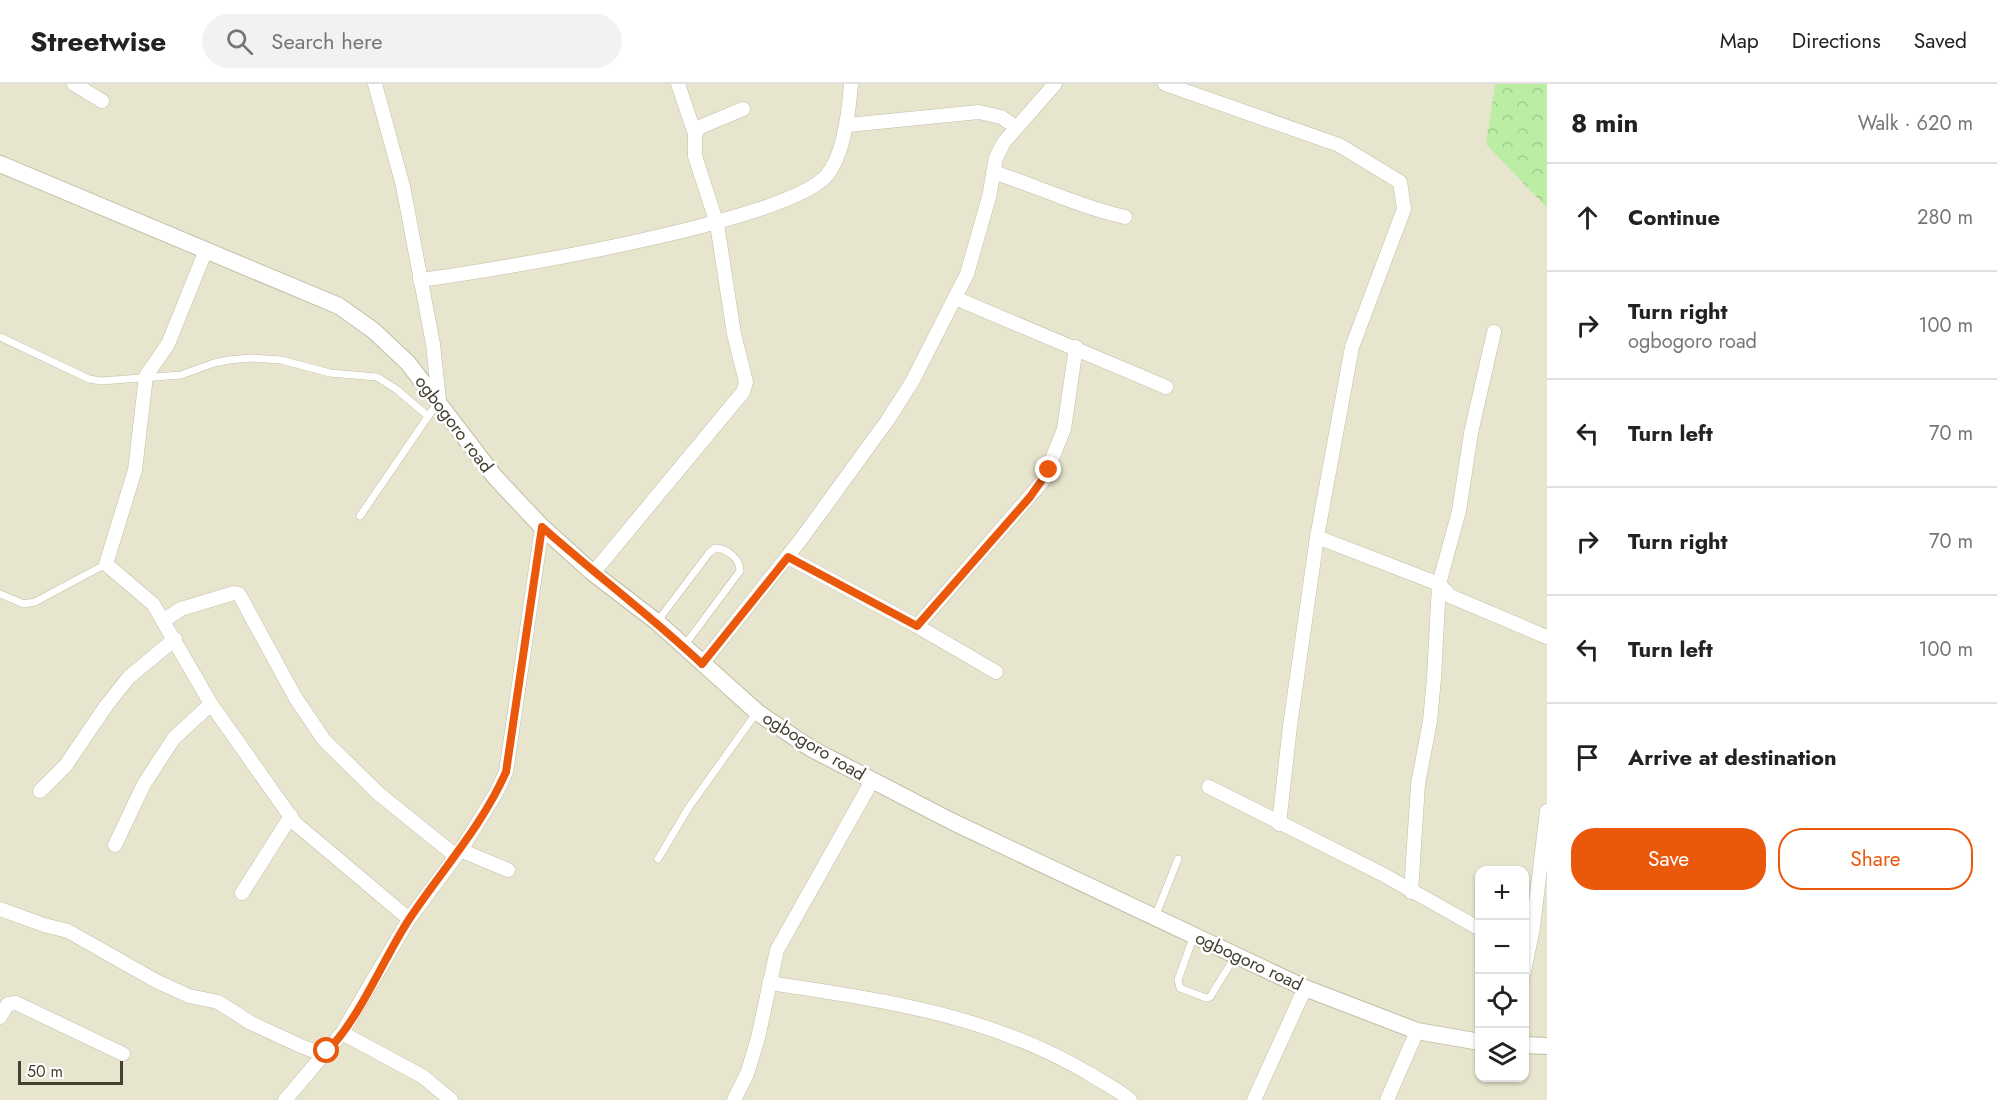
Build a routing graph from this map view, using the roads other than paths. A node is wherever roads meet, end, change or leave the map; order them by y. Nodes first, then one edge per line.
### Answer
1 (74, 84) edge
2 (376, 84) edge
3 (678, 84) edge
4 (851, 84) edge
5 (1055, 84) edge
6 (1175, 85) edge
7 (102, 101) dead end
8 (743, 109) dead end
9 (848, 125) junction
10 (1016, 127) junction
11 (695, 134) junction
12 (0, 164) edge
13 (993, 172) junction
14 (1125, 217) dead end
15 (717, 224) junction
16 (206, 250) junction
17 (420, 280) junction
18 (955, 298) junction
19 (1494, 332) dead end
20 (0, 337) edge
21 (1076, 347) junction
22 (146, 376) junction
23 (1166, 387) dead end
24 (439, 401) junction
25 (428, 416) junction
26 (360, 516) dead end
27 (542, 527) junction
28 (1317, 537) junction
29 (788, 557) junction
30 (106, 564) junction
31 (593, 573) junction
32 (1438, 584) junction
33 (0, 594) edge
34 (1443, 598) junction
35 (164, 620) junction
36 (657, 622) junction
37 (917, 626) junction
38 (1547, 637) edge
39 (175, 639) junction
40 (683, 646) junction
41 (702, 664) junction
42 (996, 672) dead end
43 (211, 704) junction
44 (757, 712) junction
45 (872, 782) junction
46 (1209, 787) dead end
47 (40, 791) dead end
48 (1547, 811) edge
49 (291, 816) junction
50 (1280, 824) junction
51 (115, 845) dead end
52 (458, 853) junction
53 (1178, 859) dead end
54 (658, 860) dead end
55 (508, 870) dead end
56 (1411, 892) junction
57 (242, 893) dead end
58 (0, 909) edge
59 (1155, 917) junction
60 (410, 919) junction
61 (1475, 928) edge
62 (1529, 932) edge
63 (1194, 935) junction
64 (1236, 955) junction
65 (769, 983) junction
66 (1305, 988) junction
67 (0, 1017) edge
68 (1417, 1031) junction
69 (342, 1033) junction
70 (1475, 1041) edge
71 (1529, 1045) edge
72 (1547, 1046) edge
73 (327, 1051) junction
74 (123, 1054) dead end
75 (285, 1100) edge
76 (451, 1100) edge
77 (734, 1100) edge
78 (1130, 1100) edge
79 (1254, 1100) edge
80 (1387, 1100) edge

1 - 7 street
2 - 17 street
3 - 11 street
4 - 9 street
5 - 10 street
6 - 28 street
8 - 11 street
9 - 10 street
9 - 15 street
10 - 13 street
11 - 15 street
12 - 16 street, ogbogoro road
13 - 14 street
13 - 18 street
15 - 17 street
15 - 31 street
16 - 22 street
16 - 24 street, ogbogoro road
17 - 24 street
18 - 21 street
18 - 29 street
19 - 32 street
20 - 22 lane
21 - 23 street
21 - 37 street
22 - 25 lane
22 - 30 street
24 - 25 lane
24 - 27 street, ogbogoro road
25 - 26 lane
27 - 31 street, ogbogoro road
27 - 52 street
28 - 32 street
28 - 50 street
29 - 37 street
29 - 41 street
30 - 33 lane
30 - 35 street
31 - 36 street, ogbogoro road
32 - 34 street
34 - 38 street
34 - 56 street
35 - 39 street
35 - 52 street
36 - 40 street, ogbogoro road
36 - 40 lane
37 - 42 street
39 - 43 street
39 - 47 street
40 - 41 street, ogbogoro road
41 - 44 street, ogbogoro road
43 - 49 street
43 - 51 street
44 - 45 street, ogbogoro road
44 - 54 lane
45 - 59 street, ogbogoro road
45 - 65 street
46 - 50 street
48 - 62 street
49 - 57 street
49 - 60 street
50 - 56 street
52 - 55 street
52 - 60 street
53 - 59 lane
56 - 61 street
58 - 73 street
59 - 63 street, ogbogoro road
60 - 69 street
63 - 64 street, ogbogoro road
63 - 64 lane
64 - 66 street, ogbogoro road
65 - 77 street
65 - 78 street
66 - 68 street, ogbogoro road
66 - 79 street
67 - 74 street
68 - 70 street, ogbogoro road
68 - 80 street
69 - 73 street
69 - 76 street
71 - 72 street
73 - 75 street

